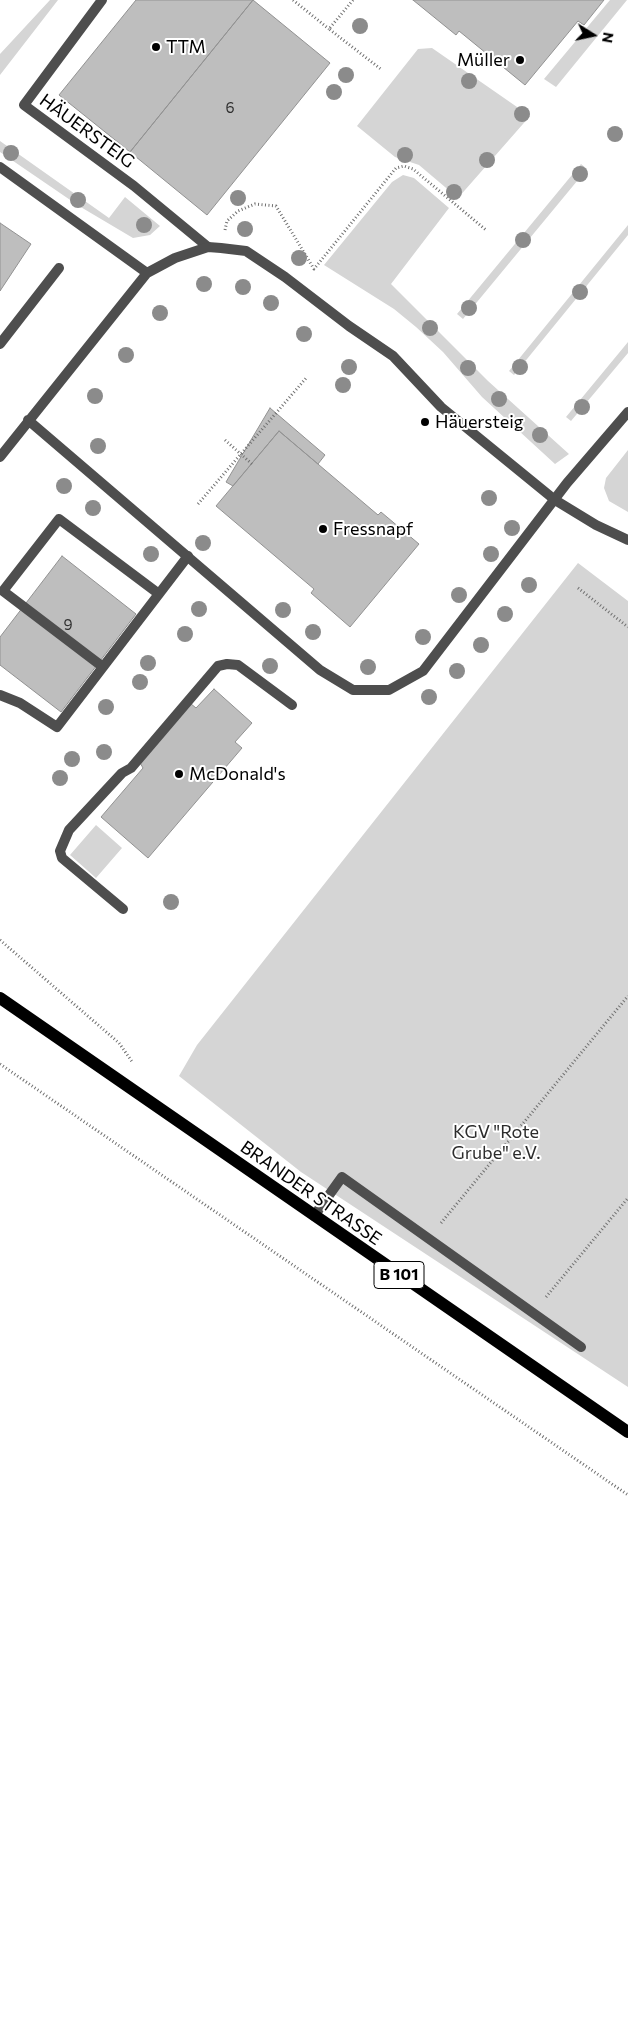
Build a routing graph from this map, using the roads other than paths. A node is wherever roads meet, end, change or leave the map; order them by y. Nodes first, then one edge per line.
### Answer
1 (102, 0) edge
2 (0, 167) edge
3 (208, 247) junction
4 (59, 268) dead end
5 (147, 273) junction
6 (0, 344) edge
7 (628, 412) edge
8 (28, 420) junction
9 (0, 457) edge
10 (555, 500) junction
11 (628, 540) edge
12 (188, 556) junction
13 (159, 594) junction
14 (103, 667) junction
15 (0, 695) edge
16 (292, 705) dead end
17 (123, 909) dead end
18 (0, 998) edge
19 (314, 1216) junction
20 (581, 1347) dead end
21 (628, 1432) edge

1 - 3 street, HÄUERSTEIG
2 - 5 street
3 - 5 street
3 - 10 street
4 - 6 street
5 - 8 street
7 - 10 street
8 - 9 street
8 - 12 street
10 - 11 street
10 - 12 street
12 - 13 street
13 - 14 street
13 - 14 street
14 - 15 street
16 - 17 street
18 - 19 main road, BRANDER STRASSE / B 101
19 - 20 street
19 - 21 main road, BRANDER STRASSE / B 101

